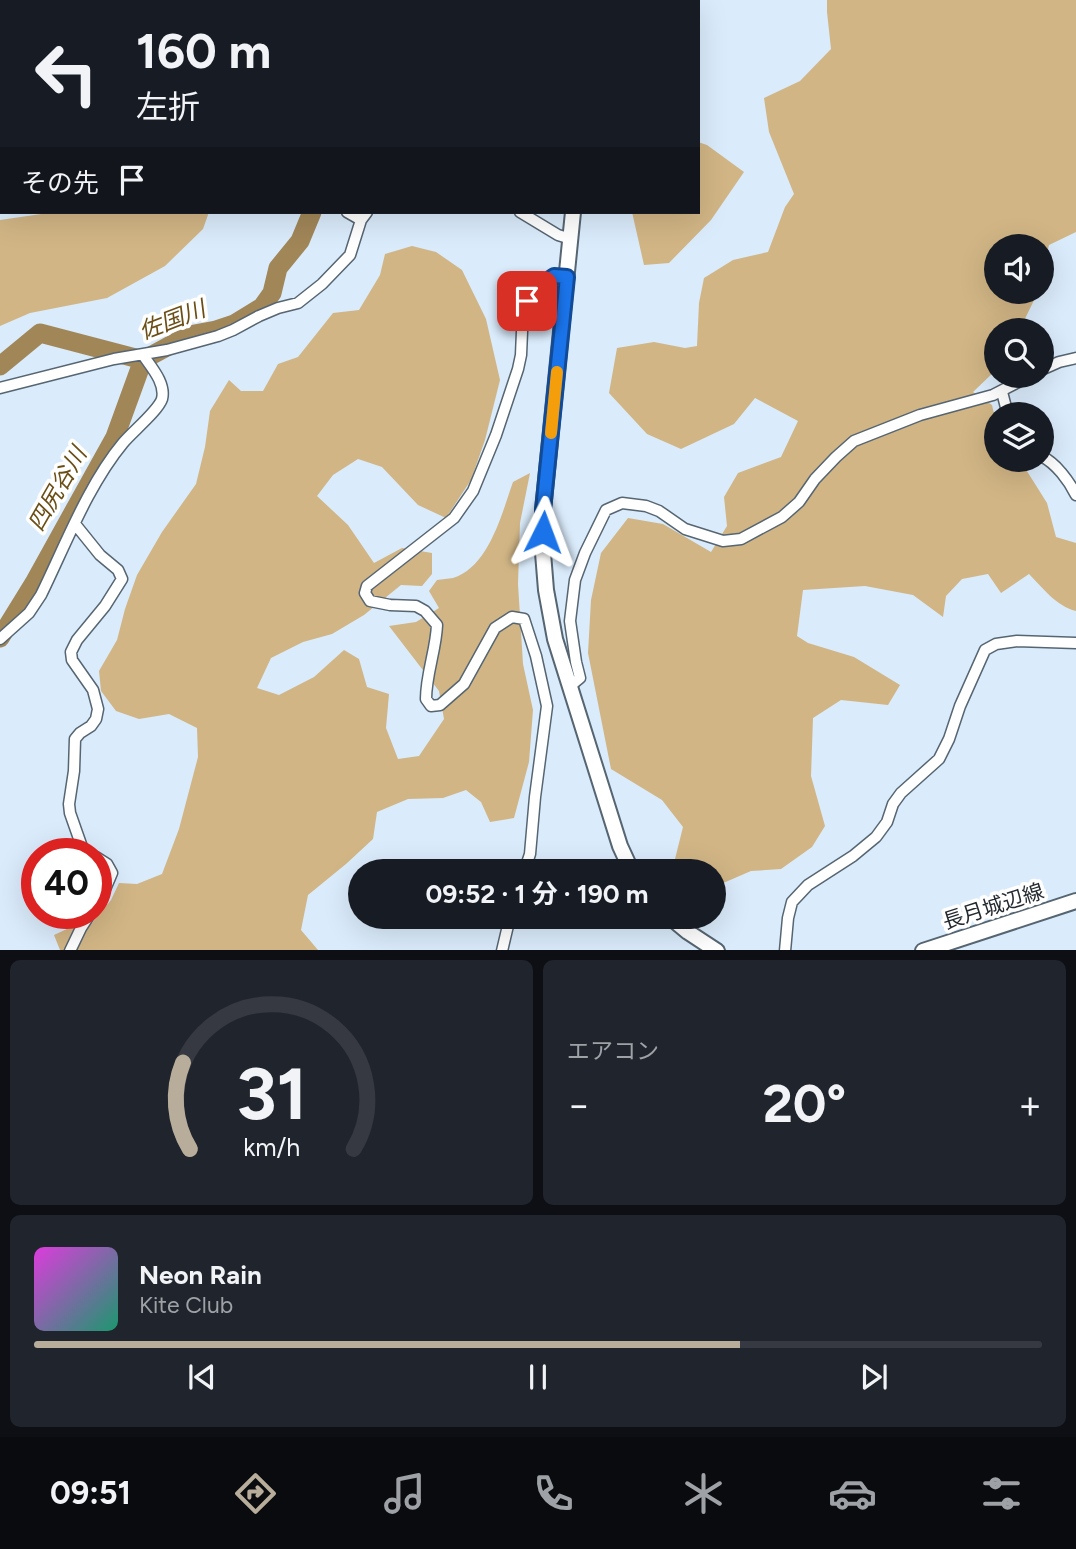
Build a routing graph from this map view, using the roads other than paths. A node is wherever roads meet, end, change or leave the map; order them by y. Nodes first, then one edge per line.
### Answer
1 (523, 214) edge
2 (573, 214) edge
3 (364, 216) edge
4 (571, 239) junction
5 (567, 277) junction
6 (143, 355) junction
7 (1076, 358) edge
8 (1054, 364) edge
9 (0, 388) edge
10 (1009, 388) edge
11 (1002, 392) junction
12 (1005, 402) edge
13 (1054, 465) edge
14 (1076, 495) edge
15 (75, 524) junction
16 (0, 639) edge
17 (1076, 643) edge
18 (569, 687) junction
19 (79, 838) edge
20 (528, 859) edge
21 (626, 859) edge
22 (1076, 901) edge
23 (80, 929) edge
24 (507, 929) edge
25 (684, 929) edge
26 (70, 950) edge
27 (502, 950) edge
28 (717, 950) edge
29 (785, 950) edge
30 (923, 950) edge

1 - 4 street
2 - 4 street
3 - 6 street
4 - 5 street
5 - 18 street
5 - 20 street
6 - 9 street
6 - 15 street
7 - 8 street
10 - 11 street
11 - 12 street
11 - 18 street
13 - 14 street
15 - 16 street
15 - 19 street
17 - 29 street
18 - 21 street
22 - 30 street, 長月城辺線
23 - 26 street
24 - 27 street
25 - 28 street

